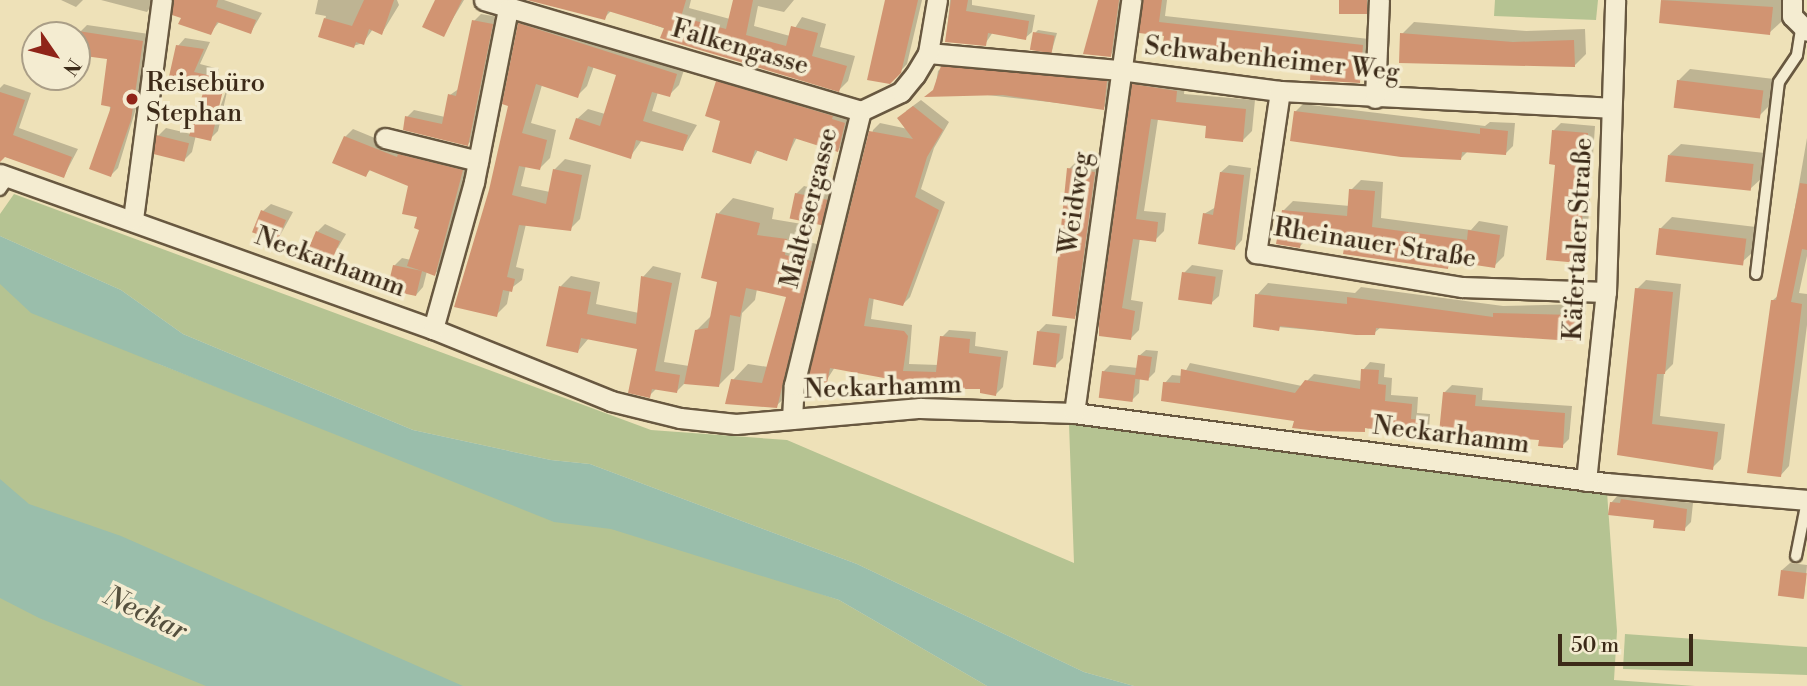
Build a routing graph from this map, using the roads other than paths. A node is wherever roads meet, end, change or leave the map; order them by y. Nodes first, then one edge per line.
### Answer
1 (162, 0) edge
2 (484, 0) edge
3 (937, 0) edge
4 (1131, 0) edge
5 (1379, 0) edge
6 (1615, 0) edge
7 (1793, 0) edge
8 (508, 9) junction
9 (1804, 30) edge
10 (928, 53) junction
11 (1120, 70) junction
12 (1280, 92) junction
13 (1375, 98) junction
14 (1611, 108) junction
15 (860, 111) junction
16 (385, 138) dead end
17 (478, 160) junction
18 (3, 180) edge
19 (133, 219) junction
20 (1756, 274) dead end
21 (1606, 292) junction
22 (433, 329) junction
23 (1074, 413) junction
24 (792, 419) junction
25 (1586, 481) junction
26 (1807, 500) edge
27 (1797, 556) dead end

1 - 19 street
2 - 8 street, Falkengasse
3 - 10 street, Maltesergasse
4 - 11 street, Weidweg
5 - 13 street
6 - 14 street, Käfertaler Straße
7 - 9 street
8 - 15 street, Falkengasse
8 - 17 street
9 - 20 lane
10 - 11 street, Schwabenheimer Weg
10 - 15 street, Maltesergasse
11 - 12 street, Schwabenheimer Weg
11 - 23 street, Weidweg
12 - 13 street, Schwabenheimer Weg
12 - 21 street, Rheinauer Straße
13 - 14 street, Schwabenheimer Weg
14 - 21 street, Käfertaler Straße
15 - 24 street, Maltesergasse
16 - 17 street
17 - 22 street
18 - 19 street, Neckarhamm
19 - 22 street, Neckarhamm
21 - 25 street, Käfertaler Straße
22 - 24 street, Neckarhamm
23 - 24 street, Neckarhamm
23 - 25 street, Neckarhamm
25 - 26 street, Neckarhamm
26 - 27 lane

